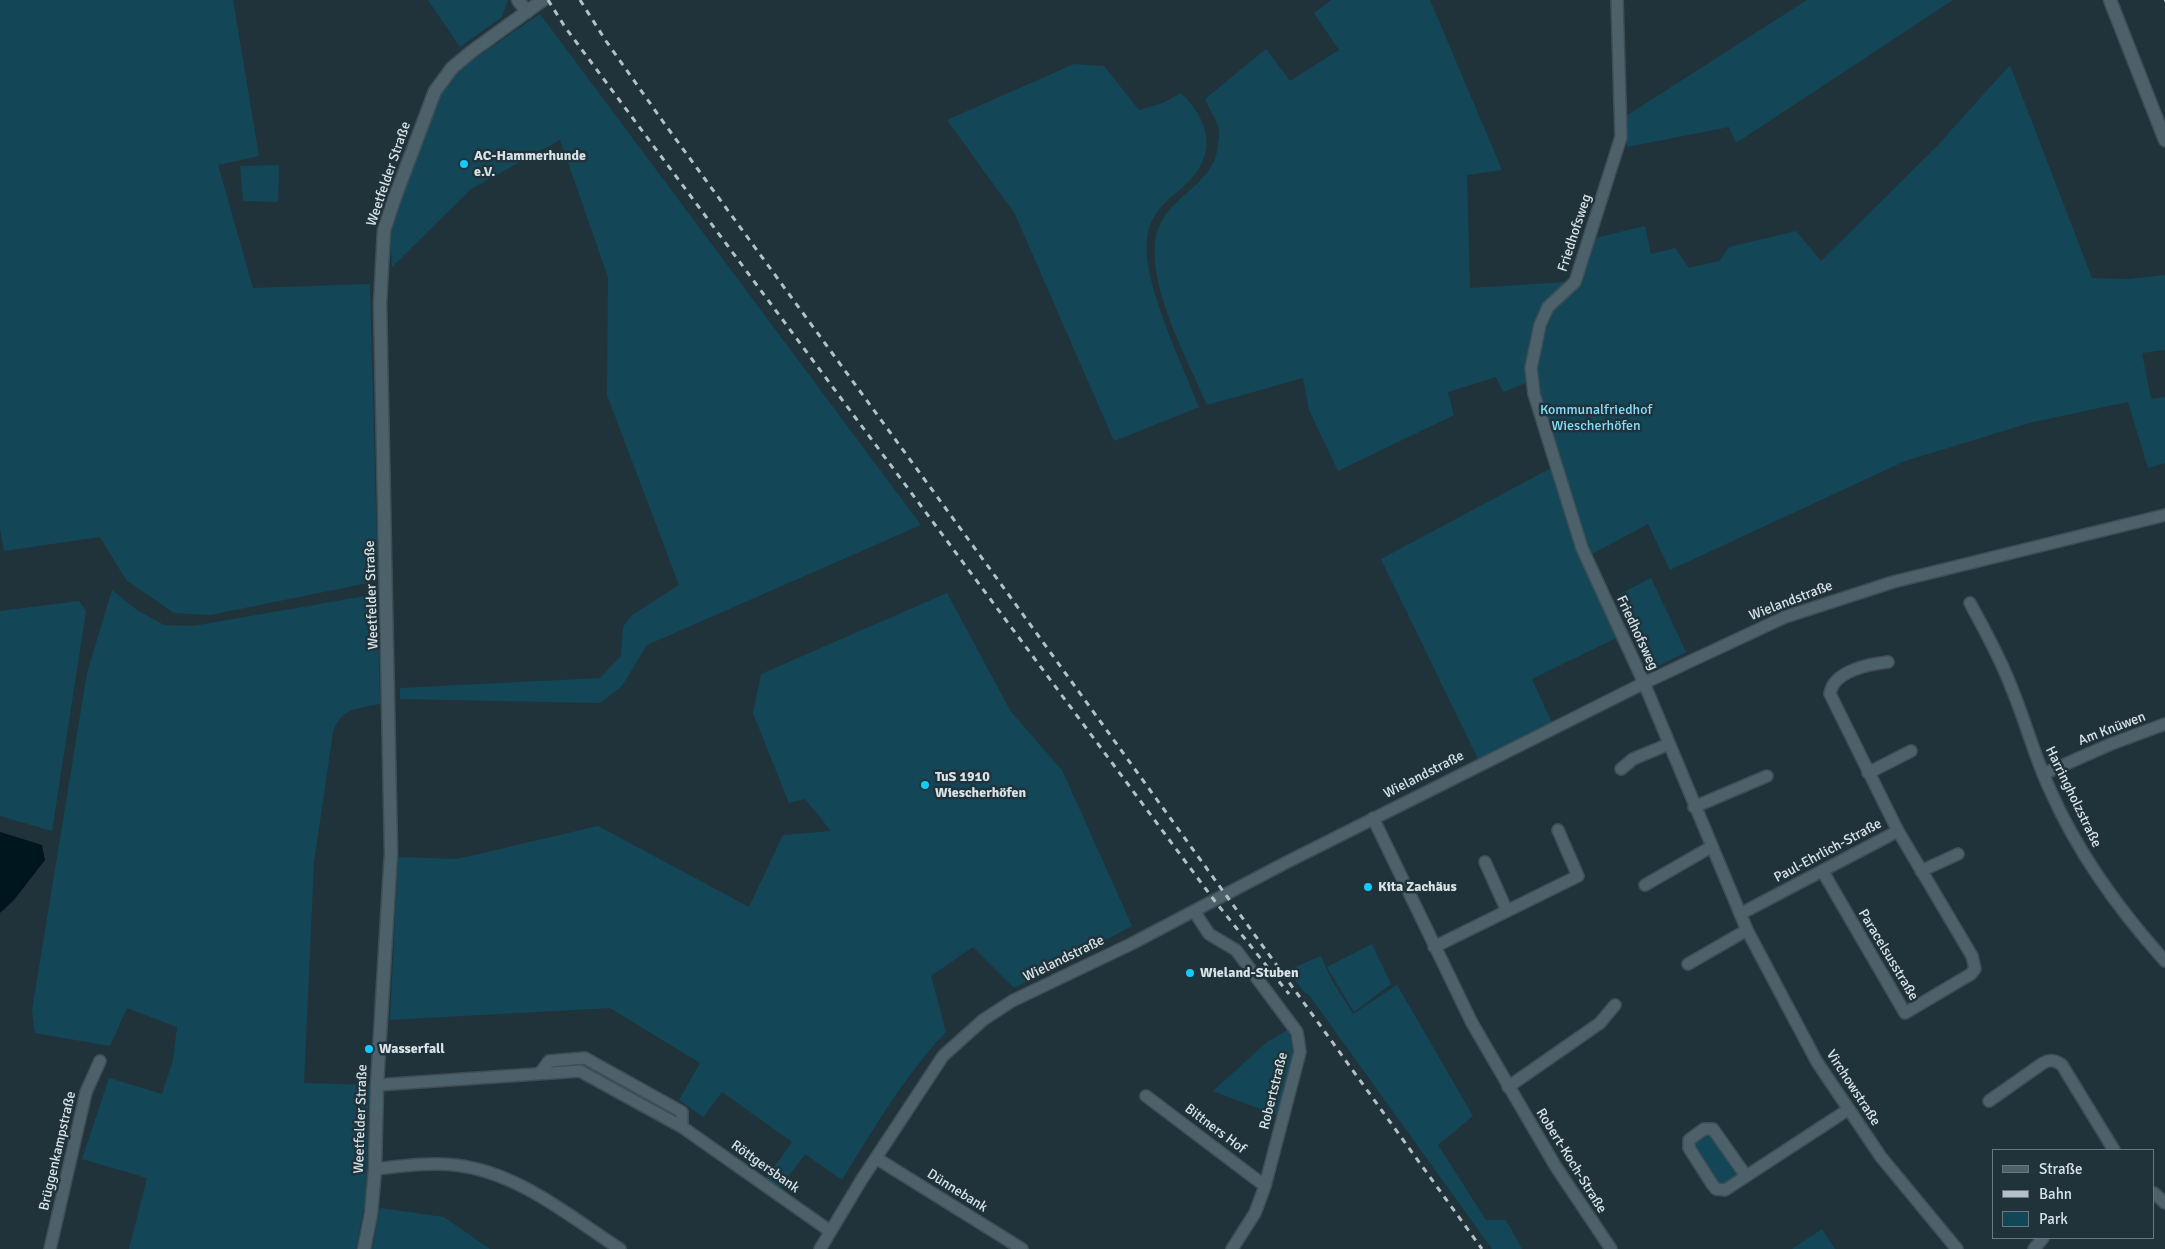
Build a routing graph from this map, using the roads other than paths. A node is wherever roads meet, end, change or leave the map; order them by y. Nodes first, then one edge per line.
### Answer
1 (518, 0) edge
2 (544, 0) edge
3 (1617, 0) edge
4 (2110, 0) edge
5 (527, 12) junction
6 (2165, 140) edge
7 (2165, 515) edge
8 (1970, 604) dead end
9 (1888, 662) dead end
10 (1644, 683) junction
11 (2165, 724) edge
12 (1669, 744) junction
13 (1911, 751) dead end
14 (1621, 769) dead end
15 (1868, 773) junction
16 (2043, 774) junction
17 (1767, 776) dead end
18 (1694, 807) junction
19 (1373, 818) junction
20 (1558, 830) dead end
21 (1898, 831) junction
22 (1711, 847) junction
23 (1958, 854) dead end
24 (1485, 862) dead end
25 (1921, 871) junction
26 (1823, 872) junction
27 (1645, 885) dead end
28 (1507, 911) junction
29 (1194, 912) junction
30 (1740, 914) junction
31 (1747, 930) junction
32 (1434, 947) junction
33 (2164, 959) edge
34 (1688, 964) dead end
35 (1615, 1005) dead end
36 (100, 1061) dead end
37 (541, 1072) junction
38 (617, 1075) junction
39 (377, 1085) junction
40 (636, 1086) junction
41 (610, 1087) junction
42 (1508, 1087) junction
43 (1146, 1096) dead end
44 (630, 1098) junction
45 (1989, 1101) dead end
46 (1849, 1110) junction
47 (682, 1127) junction
48 (2113, 1149) edge
49 (876, 1158) junction
50 (375, 1169) junction
51 (1746, 1176) junction
52 (1265, 1186) junction
53 (2155, 1194) edge
54 (2165, 1203) edge
55 (830, 1231) junction
56 (2042, 1239) edge
57 (50, 1249) edge
58 (364, 1249) edge
59 (620, 1249) edge
60 (820, 1249) edge
61 (1022, 1249) edge
62 (1232, 1249) edge
63 (1611, 1249) edge
64 (1957, 1249) edge
65 (2034, 1249) edge

1 - 5 street
2 - 5 street, Weetfelder Straße
3 - 10 street, Friedhofsweg
4 - 6 street
5 - 39 street, Weetfelder Straße
7 - 10 street, Wielandstraße
8 - 16 street, Harringholzstraße
9 - 15 street, Paul-Ehrlich-Straße
10 - 12 street, Virchowstraße
10 - 19 street, Wielandstraße
11 - 16 street, Am Knüwen
12 - 14 street
12 - 18 street, Virchowstraße
13 - 15 street
15 - 21 street, Paul-Ehrlich-Straße
16 - 33 street, Harringholzstraße
17 - 18 street
18 - 22 street, Virchowstraße
19 - 29 street, Wielandstraße
19 - 32 street, Robert-Koch-Straße
20 - 28 street
21 - 25 street, Paracelsusstraße
21 - 26 street, Paul-Ehrlich-Straße
22 - 27 street
22 - 30 street, Virchowstraße
23 - 25 street
24 - 28 street
25 - 26 street, Paracelsusstraße
26 - 30 street, Paul-Ehrlich-Straße
28 - 32 street
29 - 49 street, Wielandstraße
29 - 52 street, Robertstraße
30 - 31 street, Virchowstraße
31 - 34 street
31 - 46 street, Virchowstraße
32 - 42 street, Robert-Koch-Straße
35 - 42 street
36 - 57 street, Brüggenkampstraße
37 - 38 street, Röttgersbank
37 - 39 street, Röttgersbank
37 - 41 street, Röttgersbank
38 - 40 street, Röttgersbank
38 - 41 street
39 - 50 street, Weetfelder Straße
40 - 44 street
40 - 47 street, Röttgersbank
41 - 44 street, Röttgersbank
42 - 63 street, Robert-Koch-Straße
43 - 52 street, Bittners Hof
44 - 47 street, Röttgersbank
45 - 48 street
46 - 51 street
46 - 64 street, Virchowstraße
47 - 55 street, Röttgersbank
49 - 55 street, Wielandstraße
49 - 61 street, Dünnebank
50 - 58 street, Weetfelder Straße
50 - 59 street
51 - 51 street
52 - 62 street, Robertstraße
53 - 54 street
55 - 60 street, Wielandstraße
56 - 65 street

